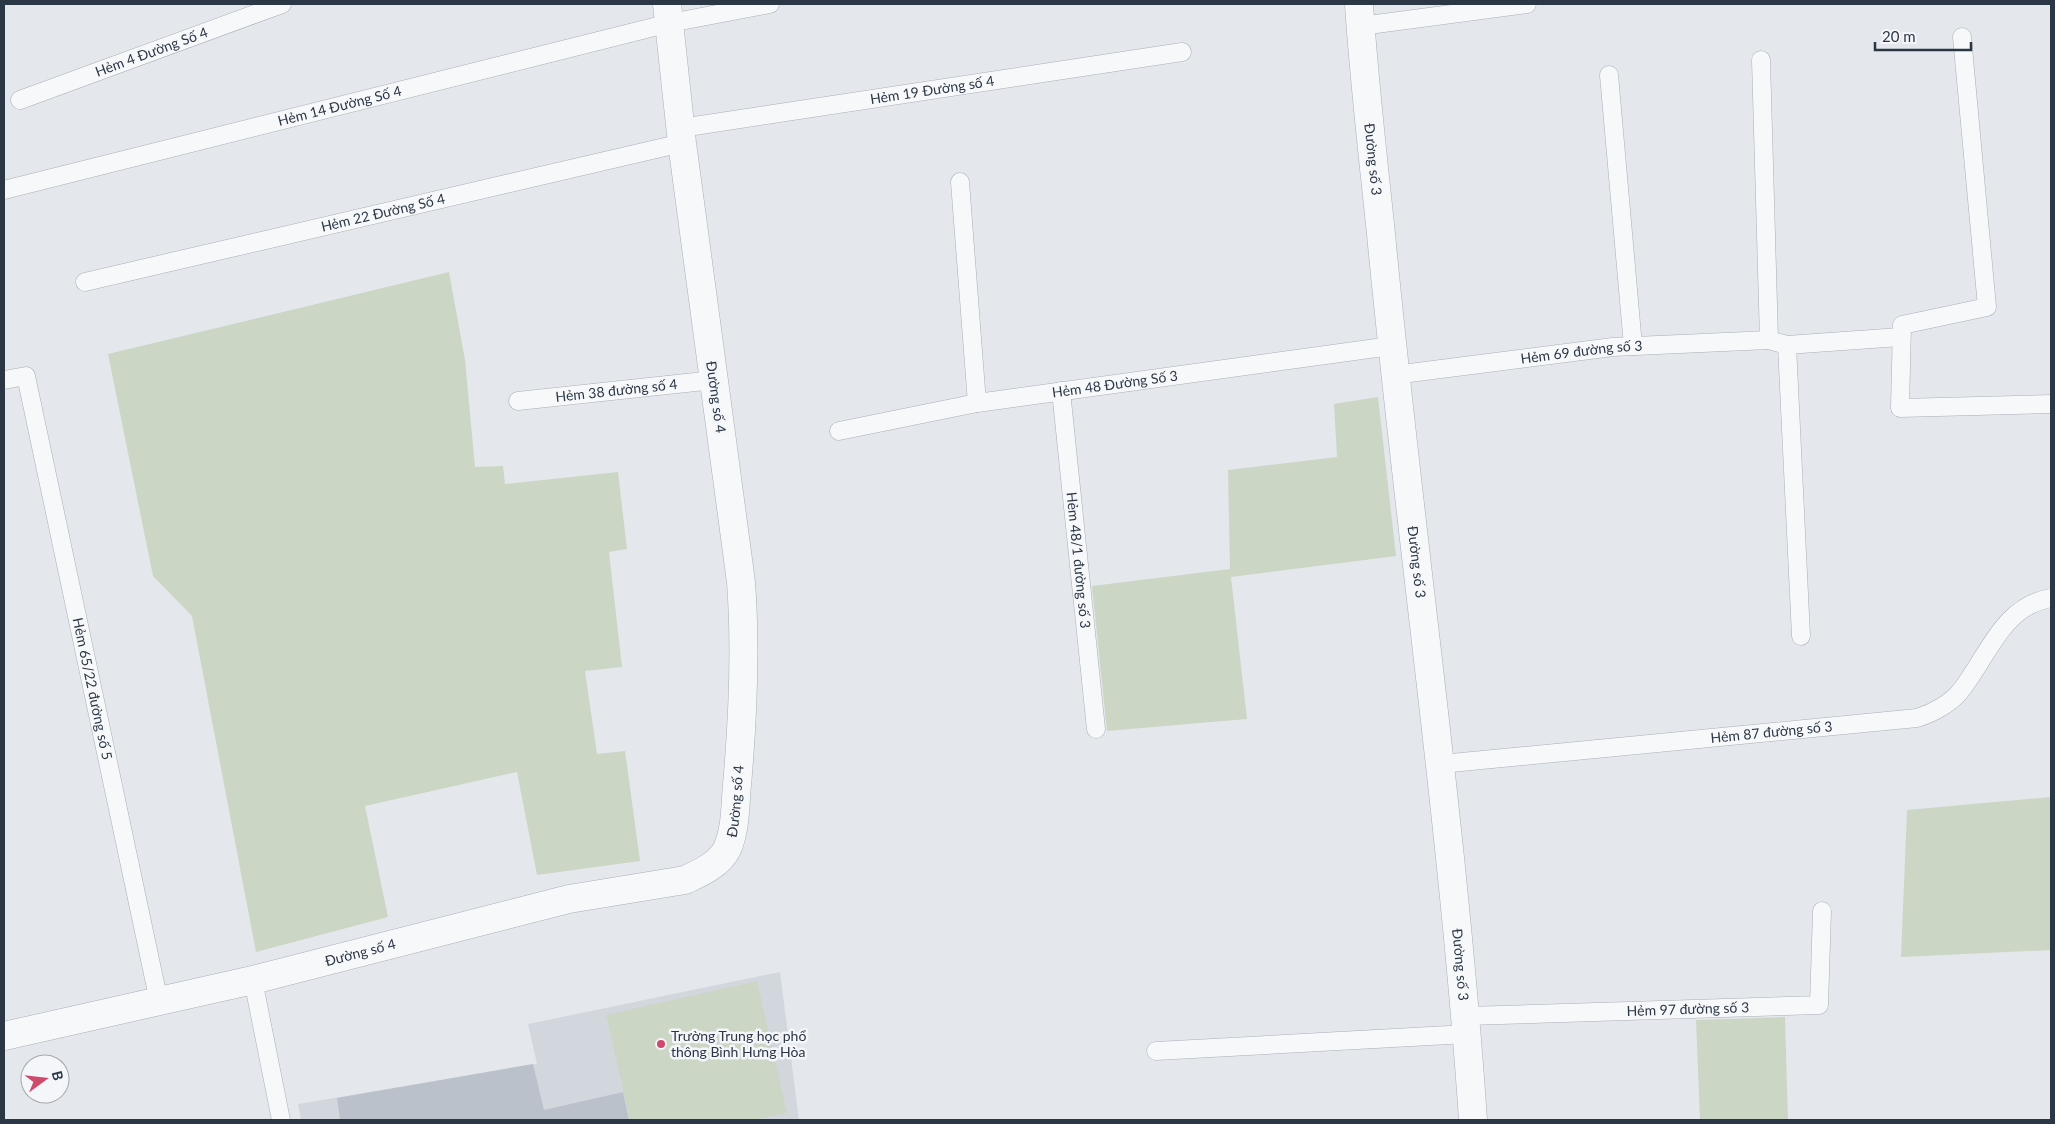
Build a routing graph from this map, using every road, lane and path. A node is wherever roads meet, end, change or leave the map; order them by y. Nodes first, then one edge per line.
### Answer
1 (282, 4) edge
2 (770, 4) edge
3 (1527, 4) edge
4 (668, 13) edge
5 (1360, 15) edge
6 (1962, 36) dead end
7 (1182, 52) dead end
8 (1761, 60) dead end
9 (1609, 75) dead end
10 (20, 100) dead end
11 (682, 136) junction
12 (960, 182) dead end
13 (7, 189) edge
14 (85, 282) dead end
15 (1900, 337) junction
16 (1769, 340) junction
17 (1787, 345) junction
18 (1392, 346) junction
19 (1633, 346) junction
20 (1394, 375) junction
21 (4, 380) edge
22 (714, 380) junction
23 (1061, 391) junction
24 (518, 401) dead end
25 (977, 403) junction
26 (2051, 404) edge
27 (838, 431) dead end
28 (2051, 598) edge
29 (1801, 636) dead end
30 (1096, 729) dead end
31 (1440, 764) junction
32 (1822, 911) dead end
33 (253, 980) junction
34 (158, 1002) junction
35 (1466, 1026) junction
36 (4, 1036) edge
37 (1156, 1051) dead end
38 (281, 1120) edge
39 (1473, 1120) edge

1 - 10 lane, Hẻm 4 Đường Số 4
2 - 4 lane, Hẻm 14 Đường Số 4
3 - 5 lane
4 - 11 street, Đường số 4
4 - 13 lane, Hẻm 14 Đường Số 4
5 - 18 street, Đường số 3
6 - 15 lane
7 - 11 lane, Hẻm 19 Đường số 4
8 - 16 lane
9 - 19 lane
11 - 14 lane, Hẻm 22 Đường Số 4
11 - 22 street, Đường số 4
12 - 25 lane
15 - 17 lane, Hẻm 69 đường số 3
15 - 26 lane
16 - 17 lane, Hẻm 69 đường số 3
16 - 19 lane, Hẻm 69 đường số 3
17 - 29 lane
18 - 20 street, Đường số 3
18 - 23 lane, Hẻm 48 Đường Số 3
19 - 20 lane, Hẻm 69 đường số 3
20 - 31 street, Đường số 3
21 - 34 lane, Hẻm 65/22 đường số 5
22 - 24 lane, Hẻm 38 đường số 4
22 - 33 street, Đường số 4
23 - 25 lane, Hẻm 48 Đường Số 3
23 - 30 lane, Hẻm 48/1 đường số 3
25 - 27 lane, Hẻm 48 Đường Số 3
28 - 31 lane, Hẻm 87 đường số 3
31 - 35 street, Đường số 3
32 - 35 lane, Hẻm 97 đường số 3
33 - 34 street, Đường số 4
33 - 38 lane
34 - 36 street, Đường số 4
35 - 37 lane
35 - 39 street, Đường số 3

